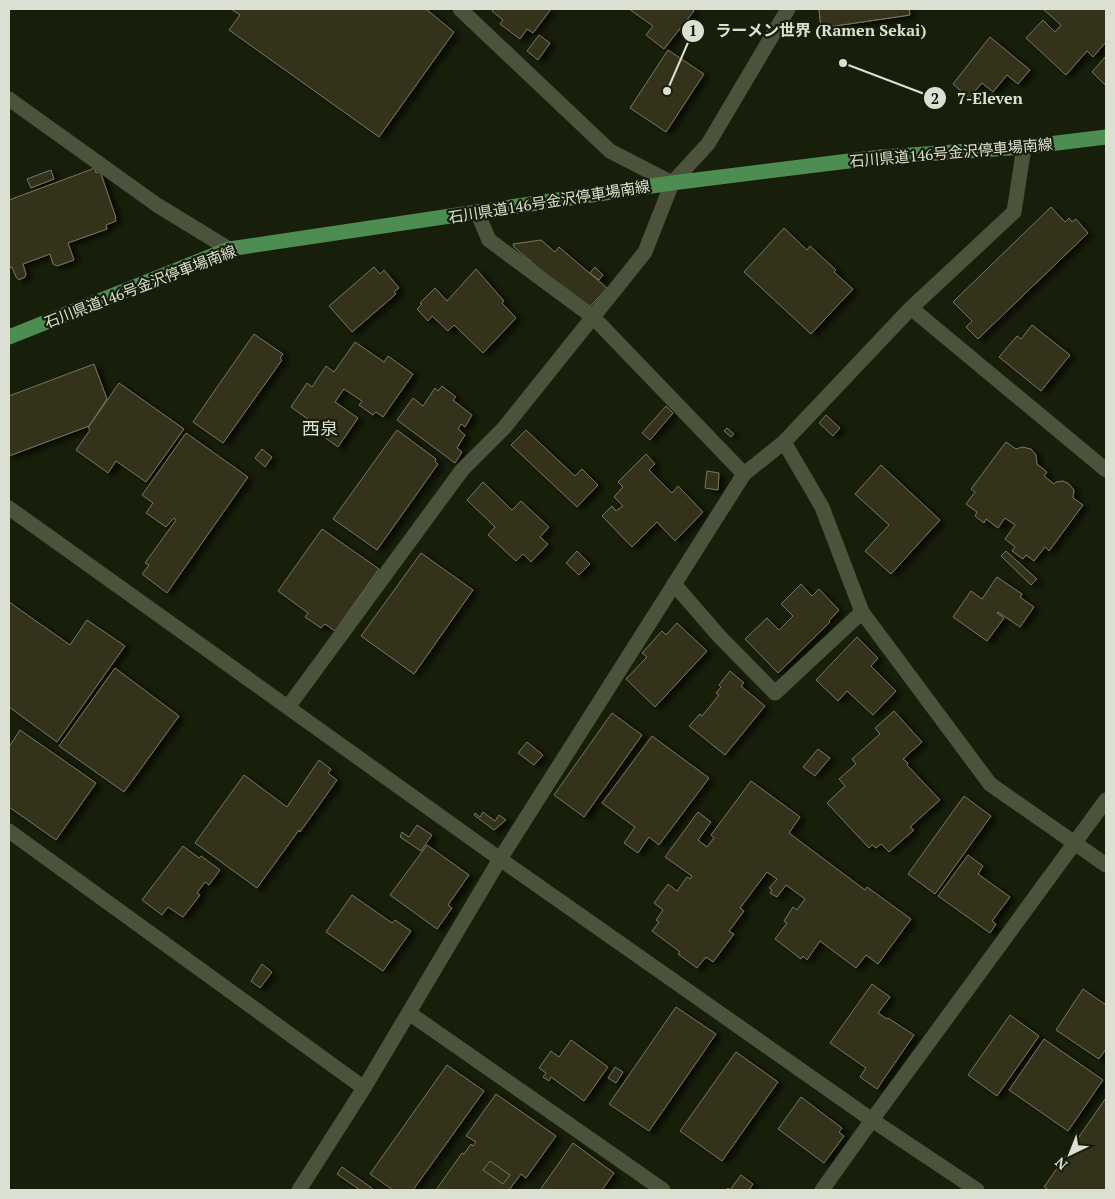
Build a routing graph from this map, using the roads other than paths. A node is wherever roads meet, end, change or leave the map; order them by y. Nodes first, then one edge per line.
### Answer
1 (460, 9) edge
2 (788, 9) edge
3 (9, 99) edge
4 (1106, 137) edge
5 (1024, 147) junction
6 (672, 183) junction
7 (477, 212) junction
8 (229, 249) junction
9 (911, 308) junction
10 (593, 317) junction
11 (9, 337) edge
12 (784, 442) junction
13 (1106, 470) edge
14 (744, 474) junction
15 (9, 508) edge
16 (674, 584) junction
17 (862, 612) junction
18 (288, 707) junction
19 (1106, 800) edge
20 (9, 831) edge
21 (1075, 843) junction
22 (500, 859) junction
23 (1106, 865) edge
24 (409, 1012) junction
25 (364, 1088) junction
26 (872, 1120) junction
27 (299, 1190) edge
28 (663, 1190) edge
29 (822, 1190) edge
30 (977, 1190) edge

1 - 6 street
2 - 6 street
3 - 8 street
4 - 5 main road, 石川県道146号金沢停車場南線
5 - 6 main road, 石川県道146号金沢停車場南線
5 - 9 street
6 - 7 main road, 石川県道146号金沢停車場南線
6 - 10 street
7 - 8 main road, 石川県道146号金沢停車場南線
7 - 10 street
8 - 11 main road, 石川県道146号金沢停車場南線
9 - 12 street
9 - 13 street
10 - 14 street
10 - 18 street
12 - 14 street
12 - 17 street
14 - 16 street
15 - 18 street
16 - 17 street
16 - 22 street
17 - 21 street
18 - 22 street
19 - 21 street
20 - 25 street
21 - 23 street
21 - 26 street
22 - 24 street
22 - 26 street
24 - 25 street
24 - 28 street
25 - 27 street
26 - 29 street
26 - 30 street

